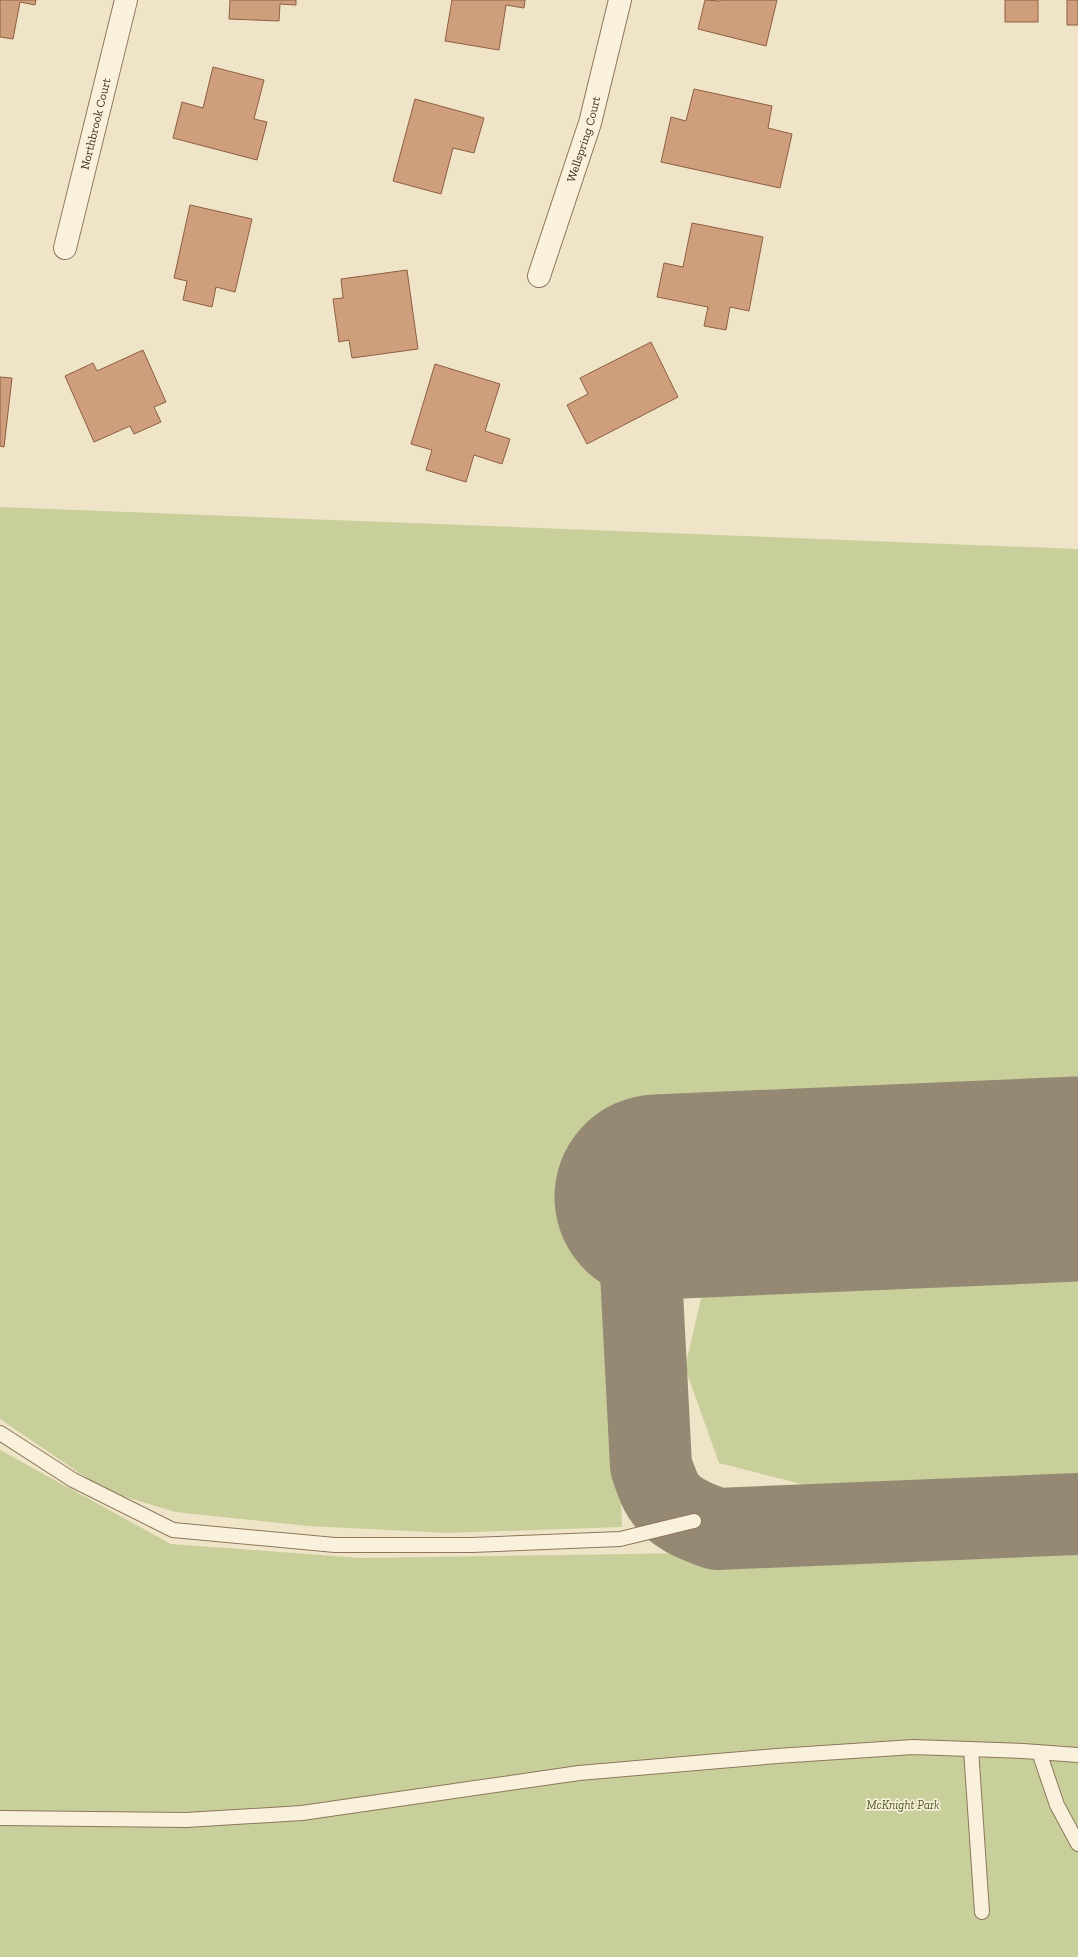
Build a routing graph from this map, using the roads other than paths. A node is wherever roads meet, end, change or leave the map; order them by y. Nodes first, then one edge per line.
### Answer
1 (126, 0) edge
2 (620, 0) edge
3 (65, 248) dead end
4 (539, 276) dead end
5 (0, 1433) edge
6 (694, 1520) dead end
7 (971, 1749) junction
8 (1039, 1752) junction
9 (1078, 1755) edge
10 (0, 1818) edge
11 (1078, 1844) edge
12 (982, 1912) dead end

1 - 3 street, Northbrook Court
2 - 4 street, Wellspring Court
5 - 6 lane
7 - 8 lane
7 - 10 lane
7 - 12 lane
8 - 9 lane
8 - 11 lane

